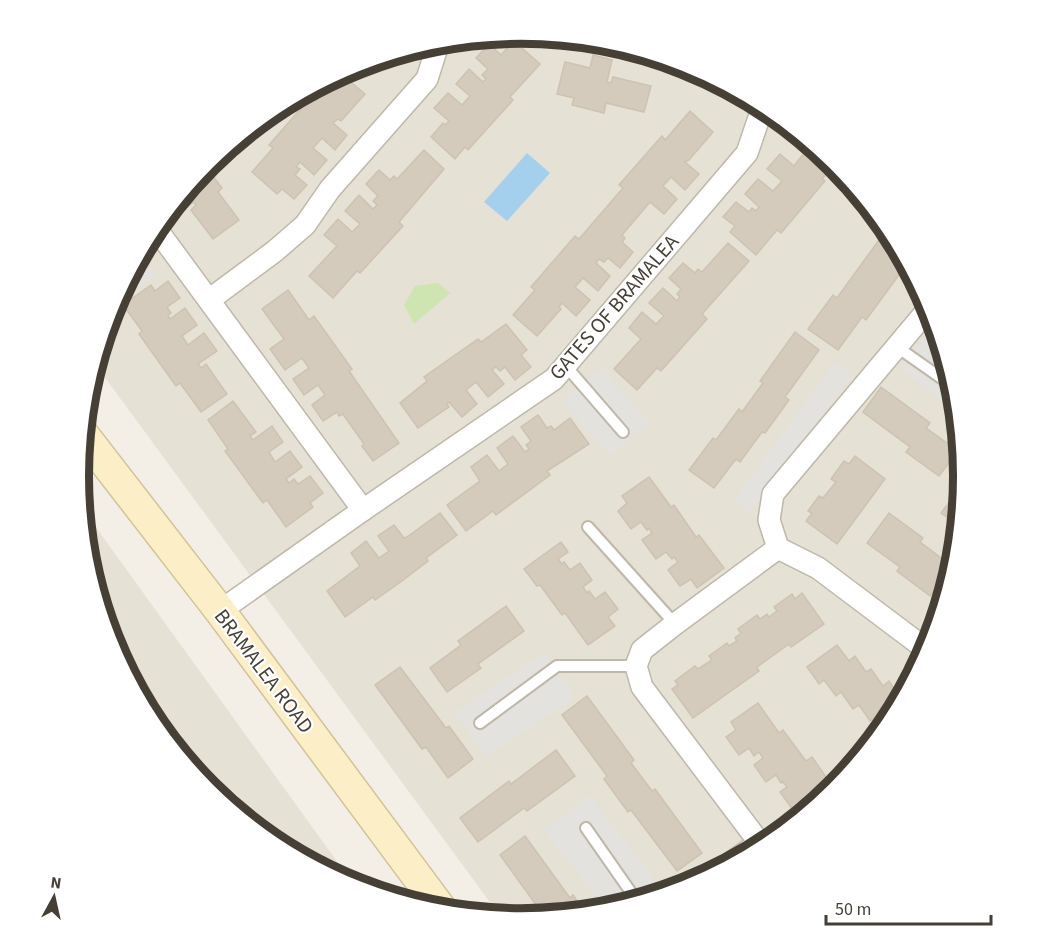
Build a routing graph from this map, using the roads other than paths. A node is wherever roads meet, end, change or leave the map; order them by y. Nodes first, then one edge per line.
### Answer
1 (435, 52) edge
2 (760, 115) edge
3 (162, 236) edge
4 (209, 300) junction
5 (923, 317) edge
6 (897, 347) junction
7 (565, 365) junction
8 (942, 378) edge
9 (623, 432) dead end
10 (90, 445) edge
11 (363, 510) junction
12 (588, 527) dead end
13 (778, 548) junction
14 (219, 611) junction
15 (675, 624) junction
16 (919, 644) edge
17 (636, 666) junction
18 (480, 723) dead end
19 (586, 828) dead end
20 (756, 838) edge
21 (632, 893) edge
22 (433, 898) edge

1 - 4 street
2 - 7 street, GATES OF BRAMALEA
3 - 4 street
4 - 11 street
5 - 6 street
6 - 8 lane
6 - 13 street
7 - 9 lane
7 - 11 street, GATES OF BRAMALEA
10 - 14 main road, BRAMALEA ROAD
11 - 14 street, GATES OF BRAMALEA
12 - 15 lane
13 - 15 street
13 - 16 street
14 - 22 main road, BRAMALEA ROAD
15 - 17 street
17 - 18 lane
17 - 20 street
19 - 21 lane

